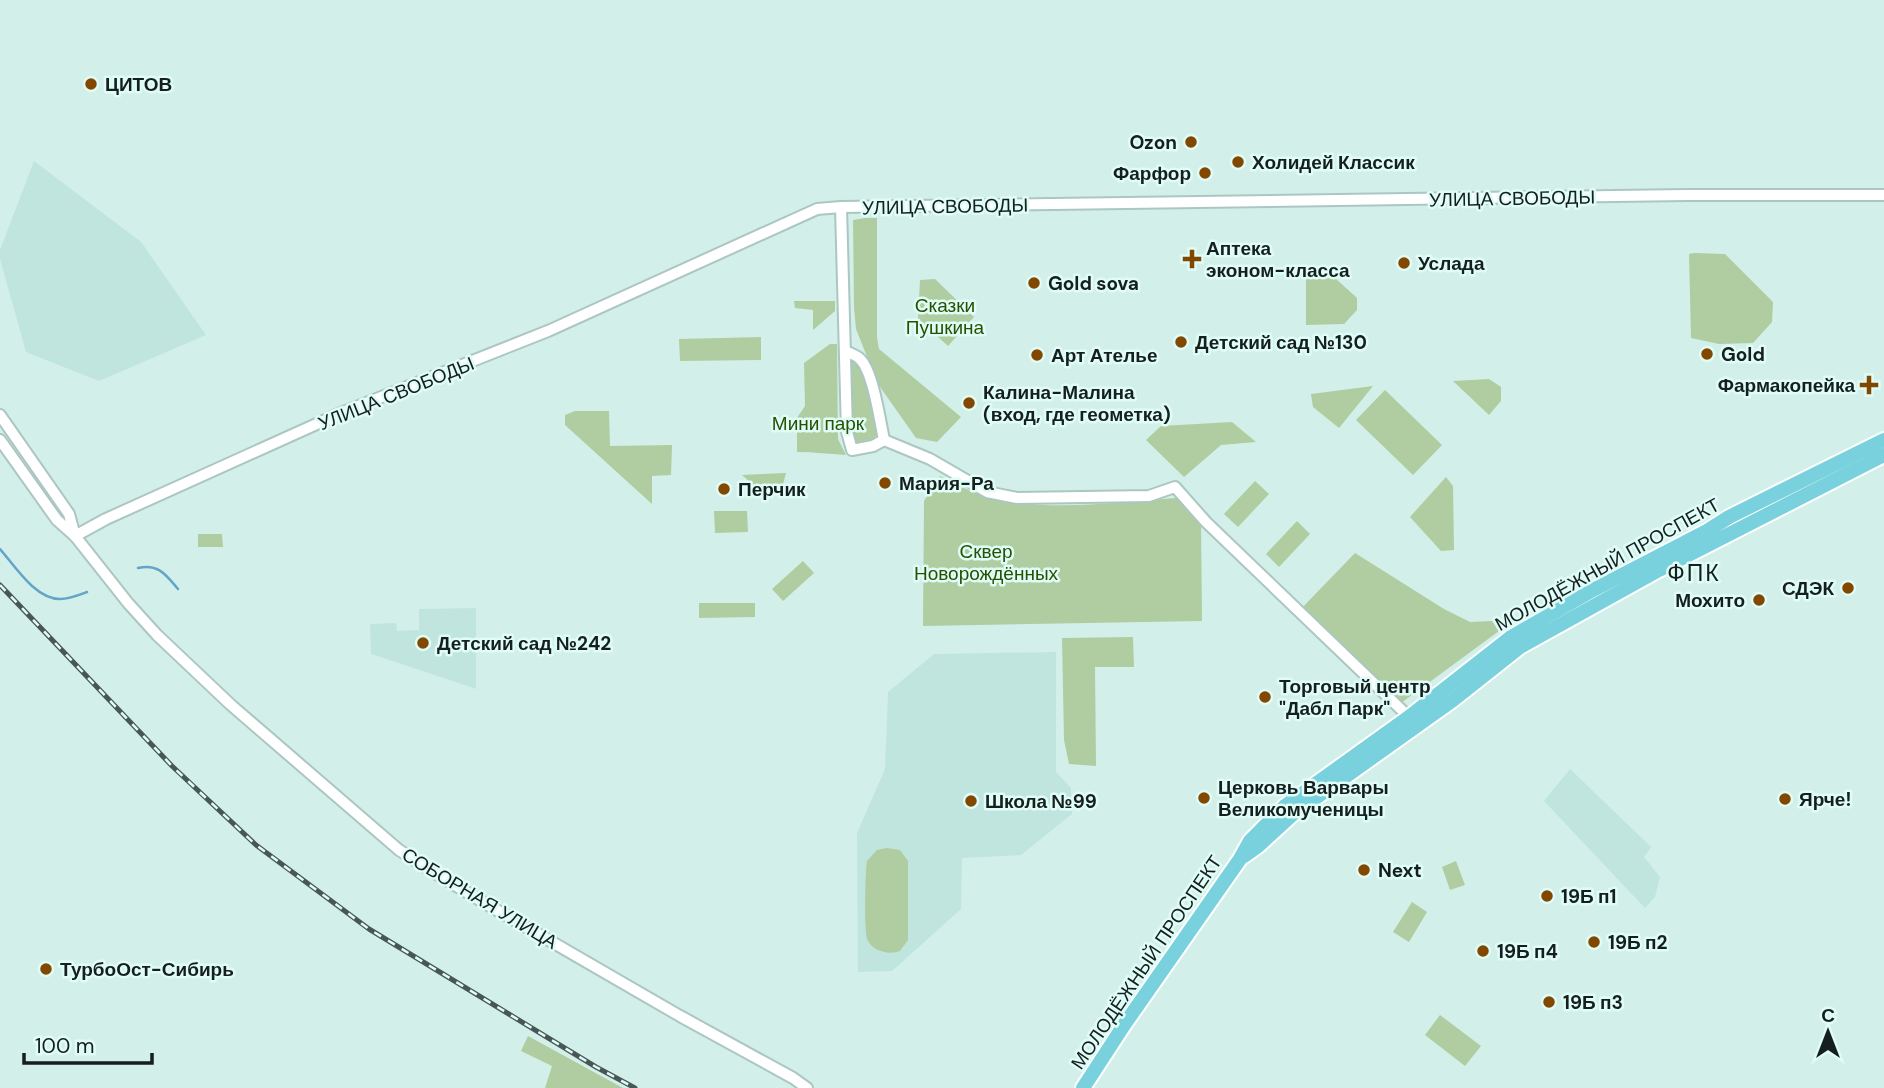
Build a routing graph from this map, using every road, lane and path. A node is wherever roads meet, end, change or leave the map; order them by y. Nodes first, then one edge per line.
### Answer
1 (1884, 195) edge
2 (841, 207) junction
3 (845, 351) junction
4 (0, 415) edge
5 (0, 440) edge
6 (884, 440) junction
7 (1884, 440) edge
8 (1884, 454) edge
9 (75, 536) junction
10 (1409, 717) junction
11 (1240, 859) junction
12 (807, 1088) edge
13 (1083, 1088) edge

1 - 2 street, УЛИЦА СВОБОДЫ
2 - 3 street
2 - 9 street, УЛИЦА СВОБОДЫ
3 - 6 street
3 - 6 street
4 - 9 street, СОБОРНАЯ УЛИЦА
5 - 9 street, СОБОРНАЯ УЛИЦА
6 - 10 street
7 - 10 main road, МОЛОДЁЖНЫЙ ПРОСПЕКТ
8 - 11 main road, МОЛОДЁЖНЫЙ ПРОСПЕКТ
9 - 12 street, СОБОРНАЯ УЛИЦА
10 - 11 main road, МОЛОДЁЖНЫЙ ПРОСПЕКТ
11 - 13 main road, МОЛОДЁЖНЫЙ ПРОСПЕКТ

